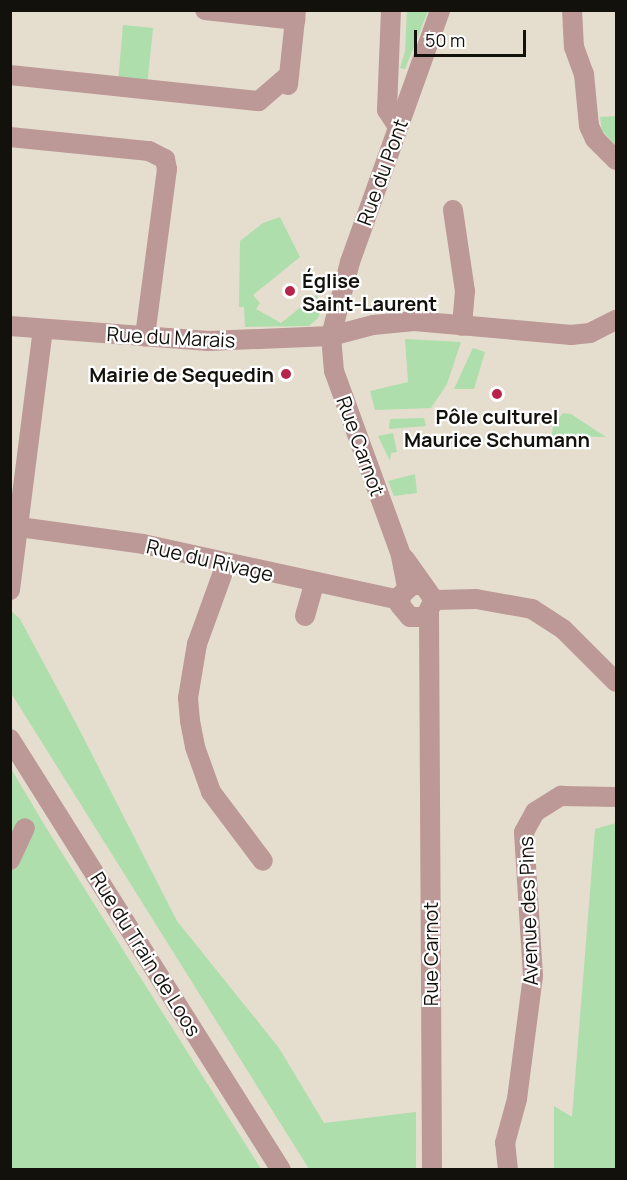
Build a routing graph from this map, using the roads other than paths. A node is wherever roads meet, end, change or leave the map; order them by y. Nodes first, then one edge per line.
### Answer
1 (205, 10) edge
2 (392, 10) edge
3 (440, 10) edge
4 (572, 10) edge
5 (296, 15) edge
6 (389, 58) junction
7 (10, 75) edge
8 (413, 86) junction
9 (398, 127) junction
10 (10, 137) edge
11 (616, 160) edge
12 (453, 210) dead end
13 (616, 320) edge
14 (10, 326) edge
15 (462, 326) junction
16 (43, 329) junction
17 (331, 336) junction
18 (146, 337) junction
19 (15, 529) edge
20 (226, 564) junction
21 (315, 582) junction
22 (10, 590) edge
23 (417, 600) junction
24 (305, 616) dead end
25 (616, 682) edge
26 (10, 739) edge
27 (616, 797) edge
28 (25, 828) dead end
29 (10, 860) edge
30 (263, 861) dead end
31 (281, 1170) edge
32 (432, 1170) edge
33 (508, 1170) edge

1 - 5 street
2 - 6 street
3 - 8 street, Rue du Pont
4 - 11 street
5 - 7 street
6 - 8 street
6 - 9 street
8 - 9 street, Rue du Pont
9 - 17 street, Rue du Pont
10 - 18 street
12 - 15 street
13 - 15 street, Rue du Marais
14 - 16 street, Rue du Marais
15 - 17 street, Rue du Marais
16 - 18 street, Rue du Marais
16 - 19 street
17 - 18 street, Rue du Marais
17 - 23 street, Rue Carnot
19 - 20 street, Rue du Rivage
19 - 22 street
20 - 21 street, Rue du Rivage
20 - 30 street
21 - 23 street, Rue du Rivage
21 - 24 street
23 - 25 street, Rue du Rivage
23 - 32 street, Rue Carnot
26 - 31 street, Rue du Train de Loos
27 - 33 street, Avenue des Pins
28 - 29 street

